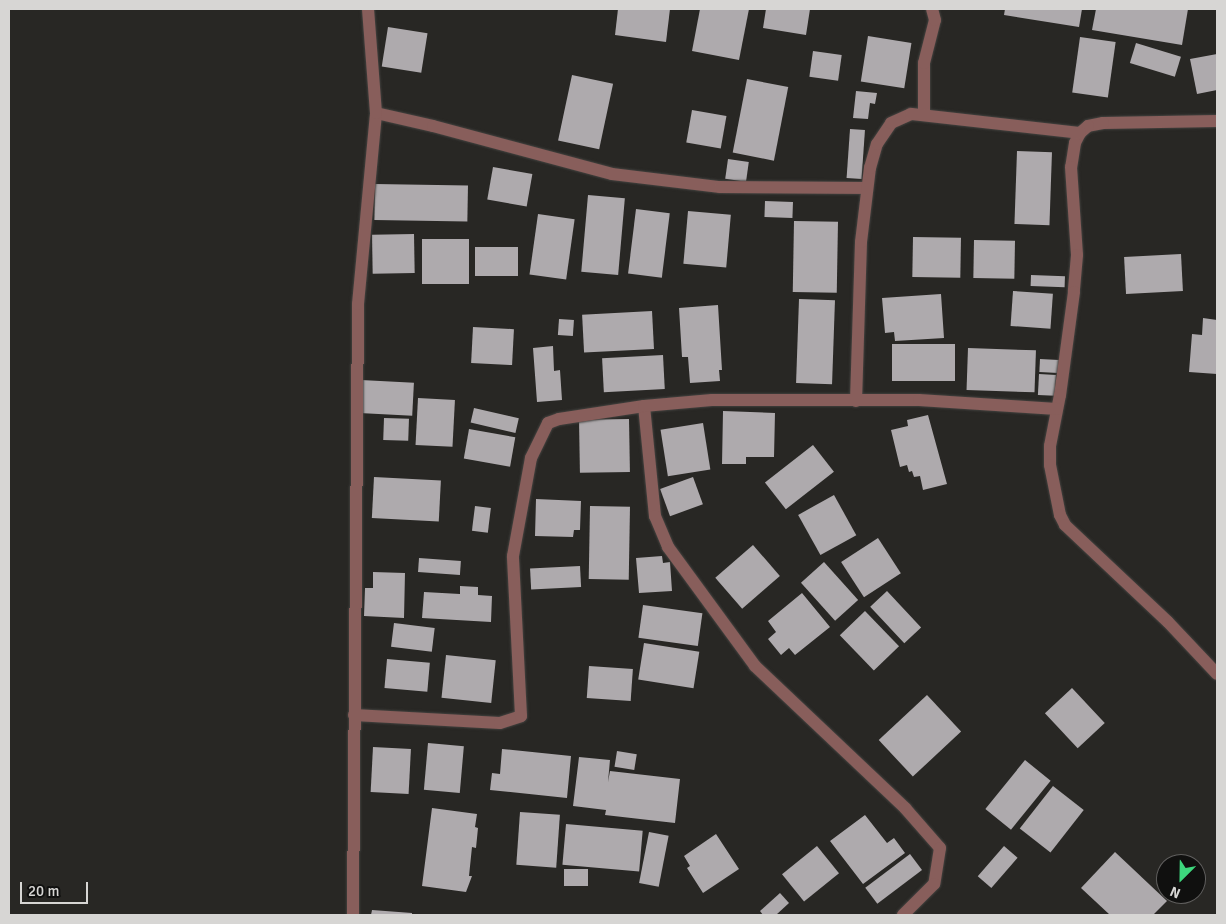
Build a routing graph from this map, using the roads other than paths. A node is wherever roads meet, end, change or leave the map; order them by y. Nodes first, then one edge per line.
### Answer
1 (368, 9) edge
2 (932, 9) edge
3 (376, 113) junction
4 (924, 115) junction
5 (1217, 121) edge
6 (1080, 133) junction
7 (867, 188) junction
8 (856, 401) junction
9 (644, 406) junction
10 (1057, 408) junction
11 (1217, 674) edge
12 (354, 715) junction
13 (353, 915) edge
14 (903, 915) edge

1 - 3 street
2 - 4 street
3 - 7 street
3 - 12 street
4 - 6 street
4 - 7 street
5 - 6 street
6 - 10 street
7 - 8 street
8 - 9 street
8 - 10 street
9 - 12 street
9 - 14 street
10 - 11 street
12 - 13 street

